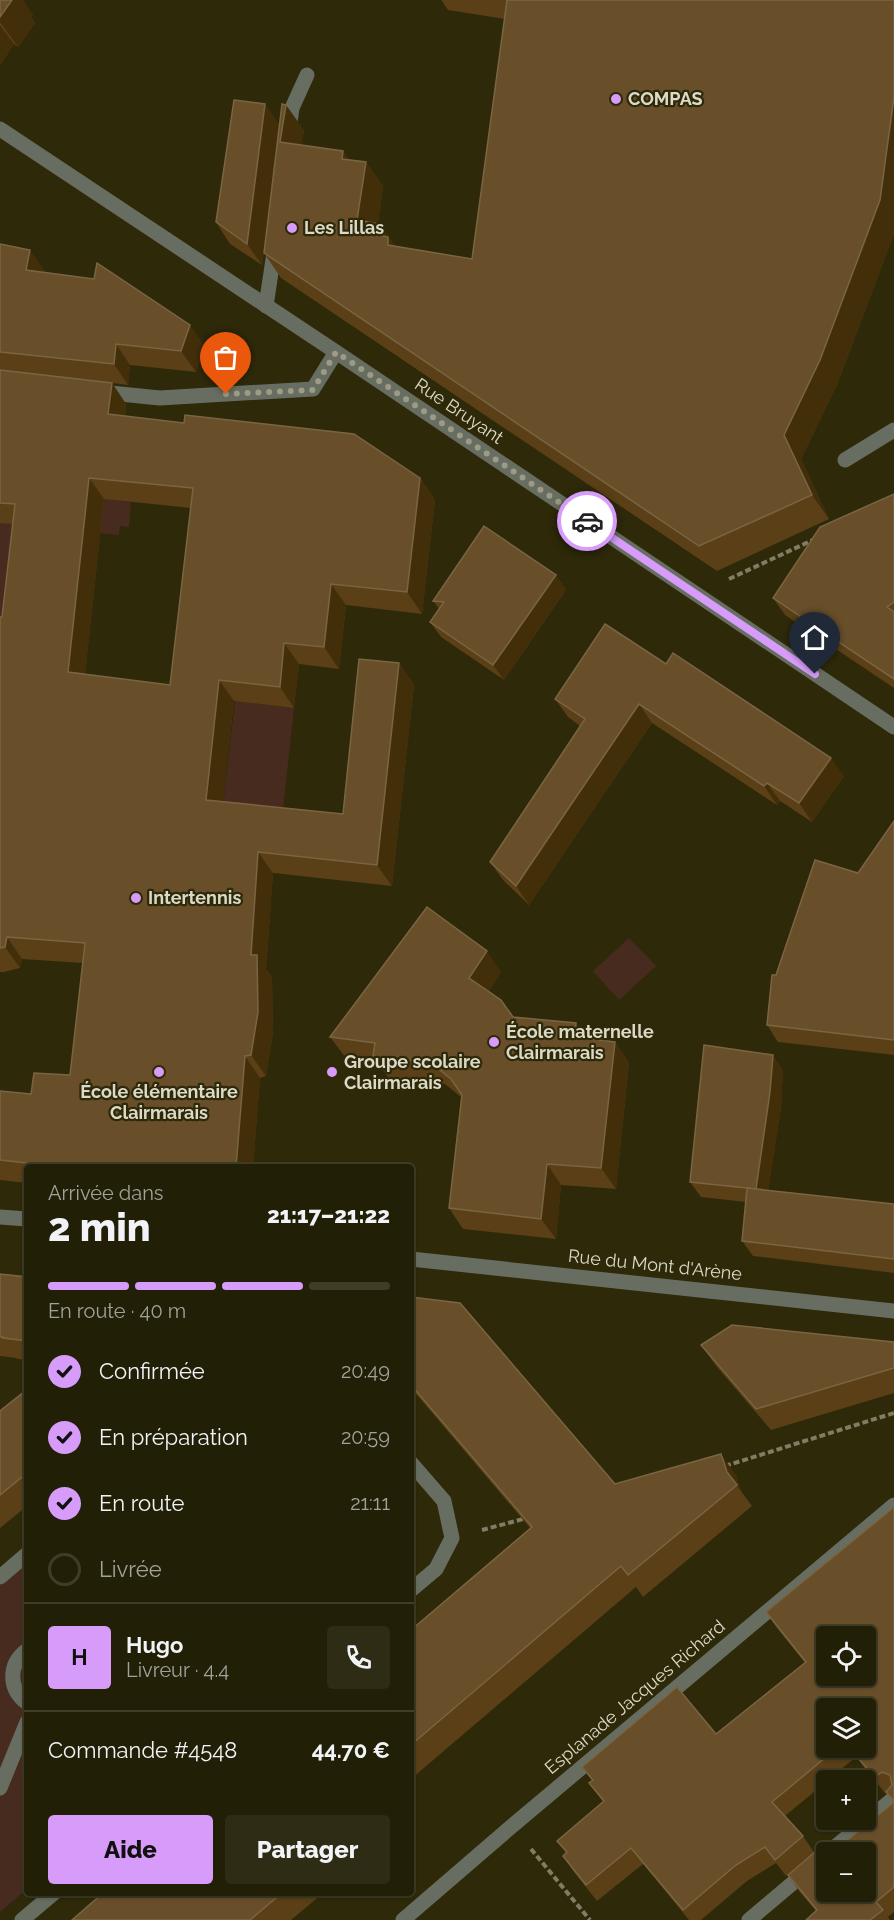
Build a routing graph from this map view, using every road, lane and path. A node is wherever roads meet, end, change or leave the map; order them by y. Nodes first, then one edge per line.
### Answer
1 (308, 75) dead end
2 (0, 129) edge
3 (287, 143) edge
4 (276, 236) edge
5 (266, 306) junction
6 (336, 352) junction
7 (80, 390) edge
8 (894, 430) edge
9 (845, 460) dead end
10 (821, 536) edge
11 (696, 595) junction
12 (894, 727) edge
13 (0, 1217) edge
14 (24, 1220) edge
15 (414, 1259) edge
16 (894, 1311) edge
17 (894, 1413) edge
18 (414, 1466) edge
19 (723, 1466) edge
20 (894, 1505) edge
21 (531, 1517) edge
22 (452, 1538) junction
23 (24, 1556) edge
24 (436, 1569) junction
25 (0, 1576) edge
26 (414, 1576) edge
27 (414, 1587) edge
28 (24, 1653) edge
29 (6, 1677) edge
30 (24, 1700) edge
31 (24, 1729) edge
32 (0, 1788) edge
33 (894, 1798) edge
34 (512, 1826) junction
35 (842, 1842) edge
36 (816, 1864) edge
37 (50, 1896) edge
38 (22, 1920) edge
39 (403, 1920) edge
40 (590, 1920) edge
41 (749, 1920) edge

1 - 3 street
2 - 5 street, Rue Bruyant
4 - 5 street
5 - 6 street, Rue Bruyant
6 - 7 street
6 - 11 street, Rue Bruyant
8 - 9 street
10 - 11 path
11 - 12 street, Rue Bruyant
13 - 14 street
15 - 16 street, Rue du Mont d'Arène
17 - 19 path
18 - 22 street
20 - 34 street, Esplanade Jacques Richard
21 - 22 path
22 - 24 street
23 - 25 street
24 - 26 street
24 - 27 street
28 - 29 street
29 - 30 street
31 - 32 street
33 - 35 street
34 - 39 street, Esplanade Jacques Richard
34 - 40 path
36 - 41 street
37 - 38 street

